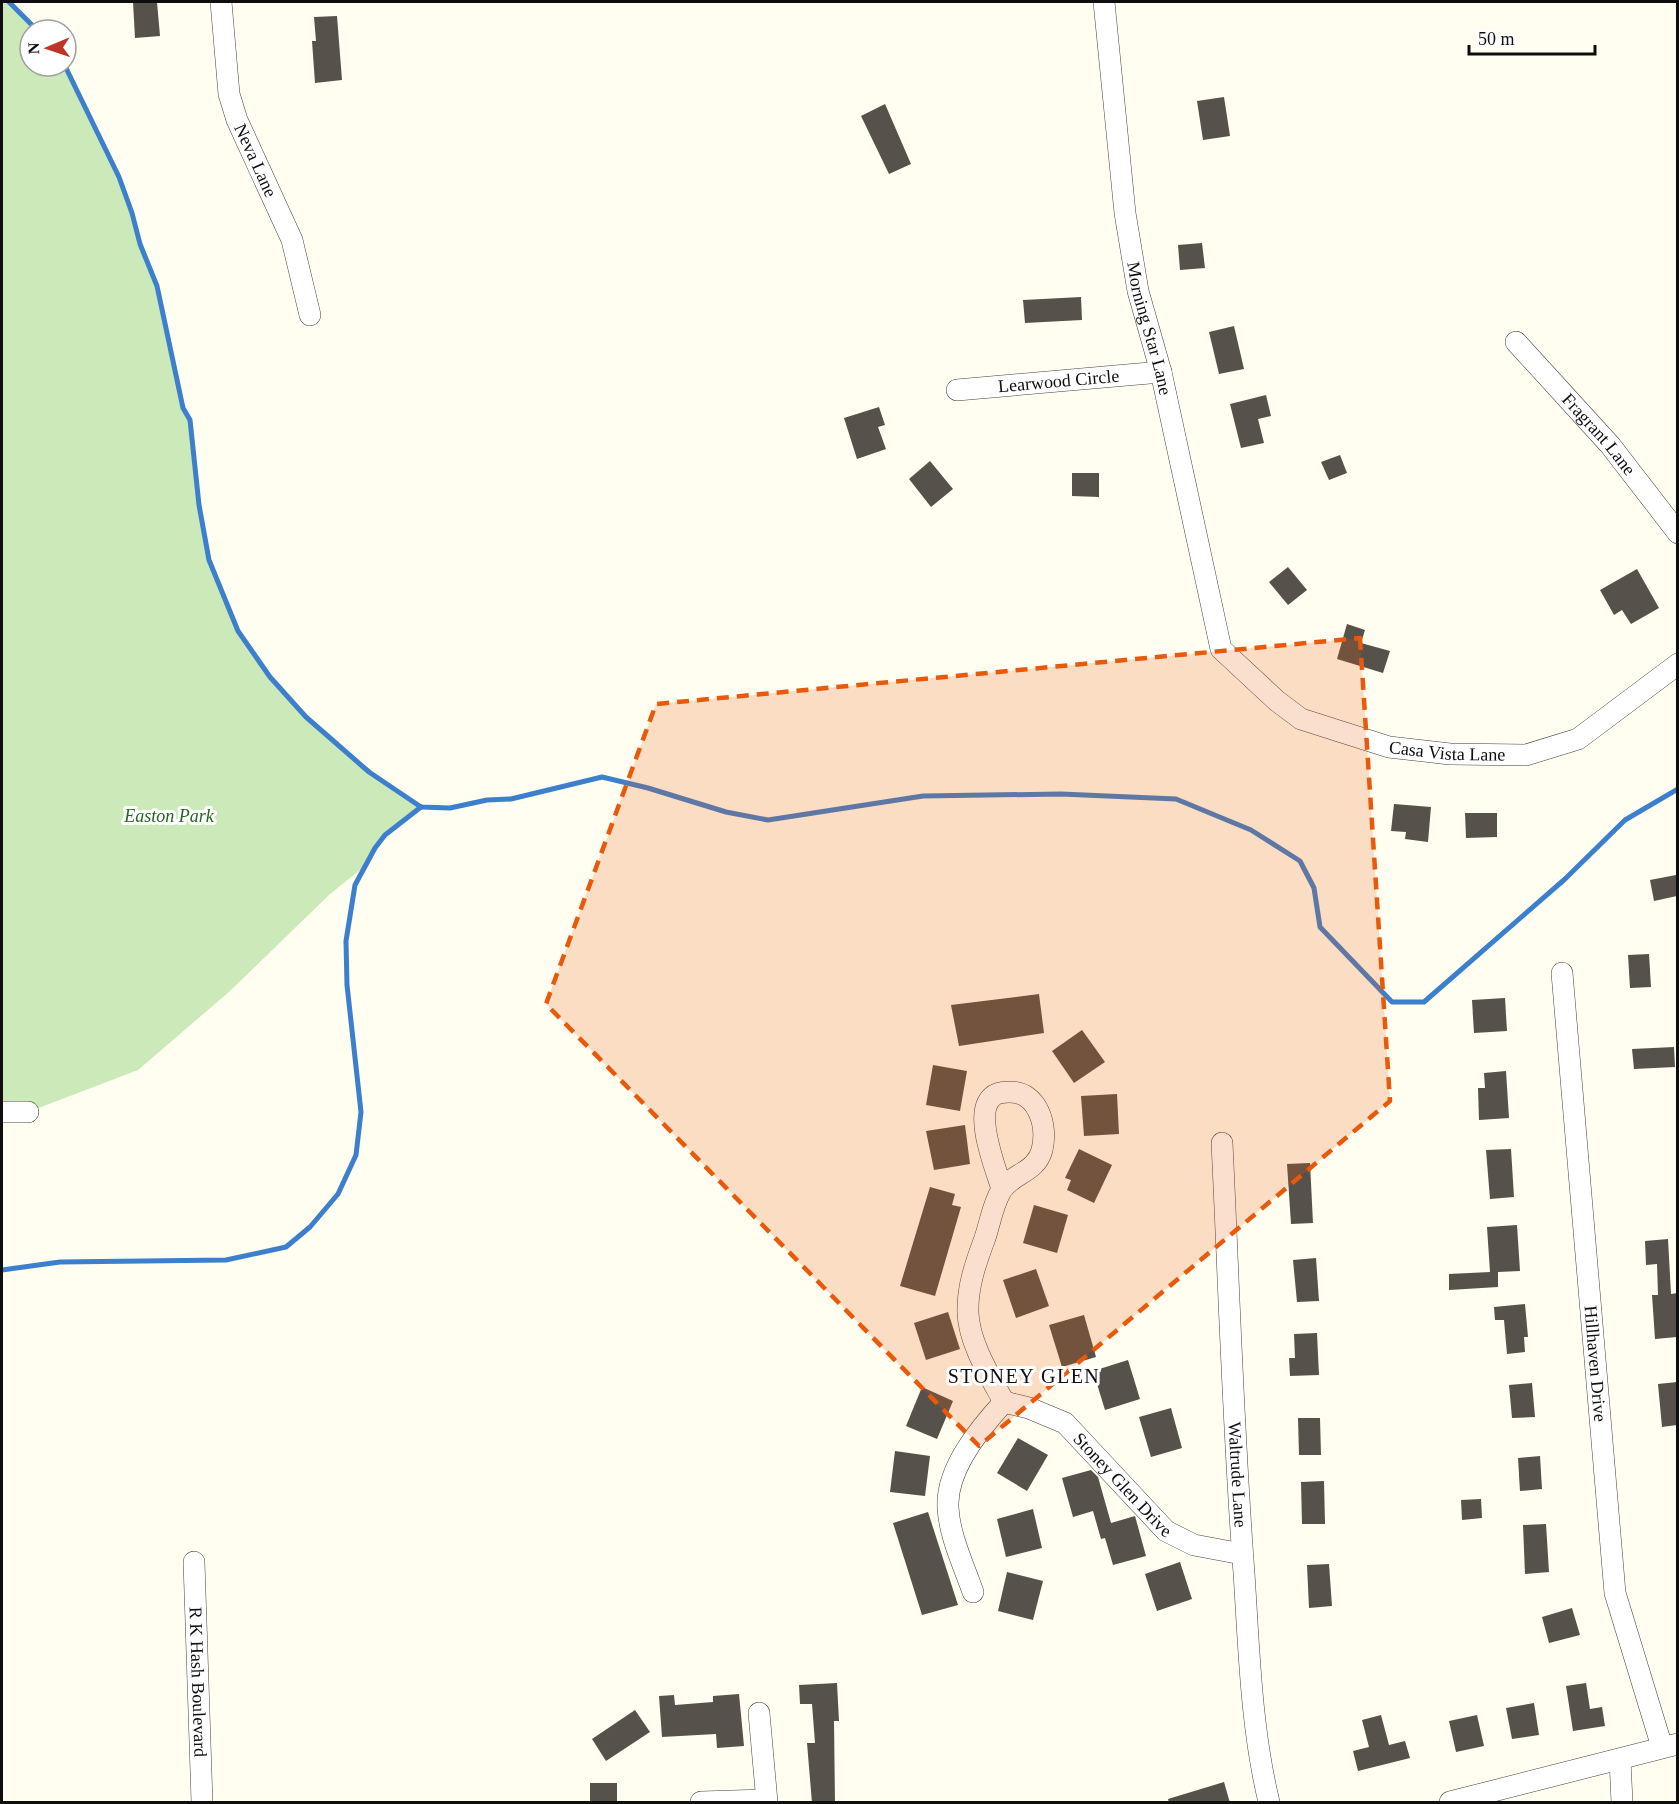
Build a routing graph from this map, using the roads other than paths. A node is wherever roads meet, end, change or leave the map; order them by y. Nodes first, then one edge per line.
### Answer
1 (221, 2) edge
2 (1104, 2) edge
3 (310, 315) dead end
4 (1516, 342) dead end
5 (1161, 372) junction
6 (957, 390) dead end
7 (1677, 533) edge
8 (1221, 649) joint
9 (1677, 664) edge
10 (1562, 973) dead end
11 (2, 1112) edge
12 (28, 1112) dead end
13 (1222, 1143) dead end
14 (1002, 1189) dead end
15 (1004, 1402) junction
16 (1242, 1554) junction
17 (194, 1562) dead end
18 (973, 1592) dead end
19 (759, 1713) dead end
20 (1670, 1745) edge
21 (1620, 1760) junction
22 (766, 1802) edge
23 (202, 1803) edge
24 (701, 1803) edge
25 (1269, 1803) edge
26 (1450, 1803) edge
27 (1622, 1803) edge

1 - 3 street, Neva Lane
2 - 5 street, Morning Star Lane
4 - 7 street, Fragrant Lane
5 - 6 street, Learwood Circle
5 - 8 street, Morning Star Lane
8 - 9 street, Casa Vista Lane
10 - 20 street, Hillhaven Drive
11 - 12 street
13 - 16 street, Waltrude Lane
14 - 15 street
15 - 16 street, Stoney Glen Drive
15 - 18 street
16 - 25 street, Waltrude Lane
17 - 23 street, R K Hash Boulevard
19 - 22 street
20 - 21 street
21 - 26 street
21 - 27 street
22 - 24 street

